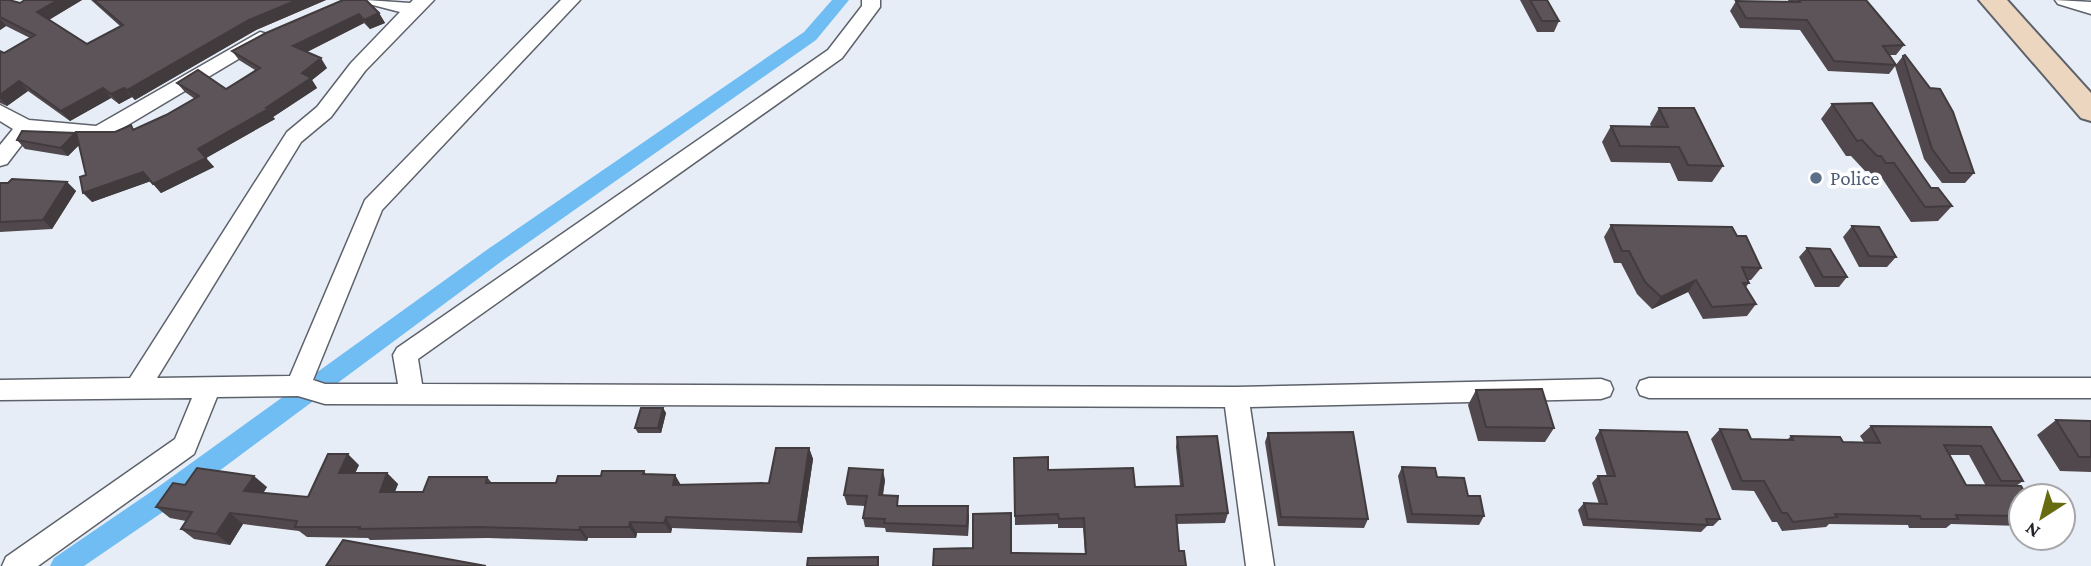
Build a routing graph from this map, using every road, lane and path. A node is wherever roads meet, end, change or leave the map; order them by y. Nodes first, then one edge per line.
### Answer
1 (375, 0) edge
2 (571, 0) edge
3 (871, 0) edge
4 (1992, 0) edge
5 (2020, 0) edge
6 (2063, 0) edge
7 (419, 5) edge
8 (2091, 8) edge
9 (275, 32) edge
10 (2091, 79) edge
11 (2091, 111) edge
12 (0, 112) edge
13 (26, 127) junction
14 (0, 159) edge
15 (298, 386) junction
16 (138, 387) junction
17 (209, 387) junction
18 (1649, 388) dead end
19 (2091, 388) edge
20 (1601, 389) dead end
21 (0, 390) edge
22 (412, 394) junction
23 (1236, 397) junction
24 (16, 566) edge
25 (1260, 566) edge

1 - 7 street
2 - 15 street
3 - 22 street
4 - 11 main road
5 - 10 main road
6 - 8 street
7 - 16 street
9 - 13 street
12 - 13 street
13 - 14 street
15 - 17 street
15 - 22 street
16 - 17 street
16 - 21 street
17 - 24 street
18 - 19 street
20 - 23 street
22 - 23 street
23 - 25 street

